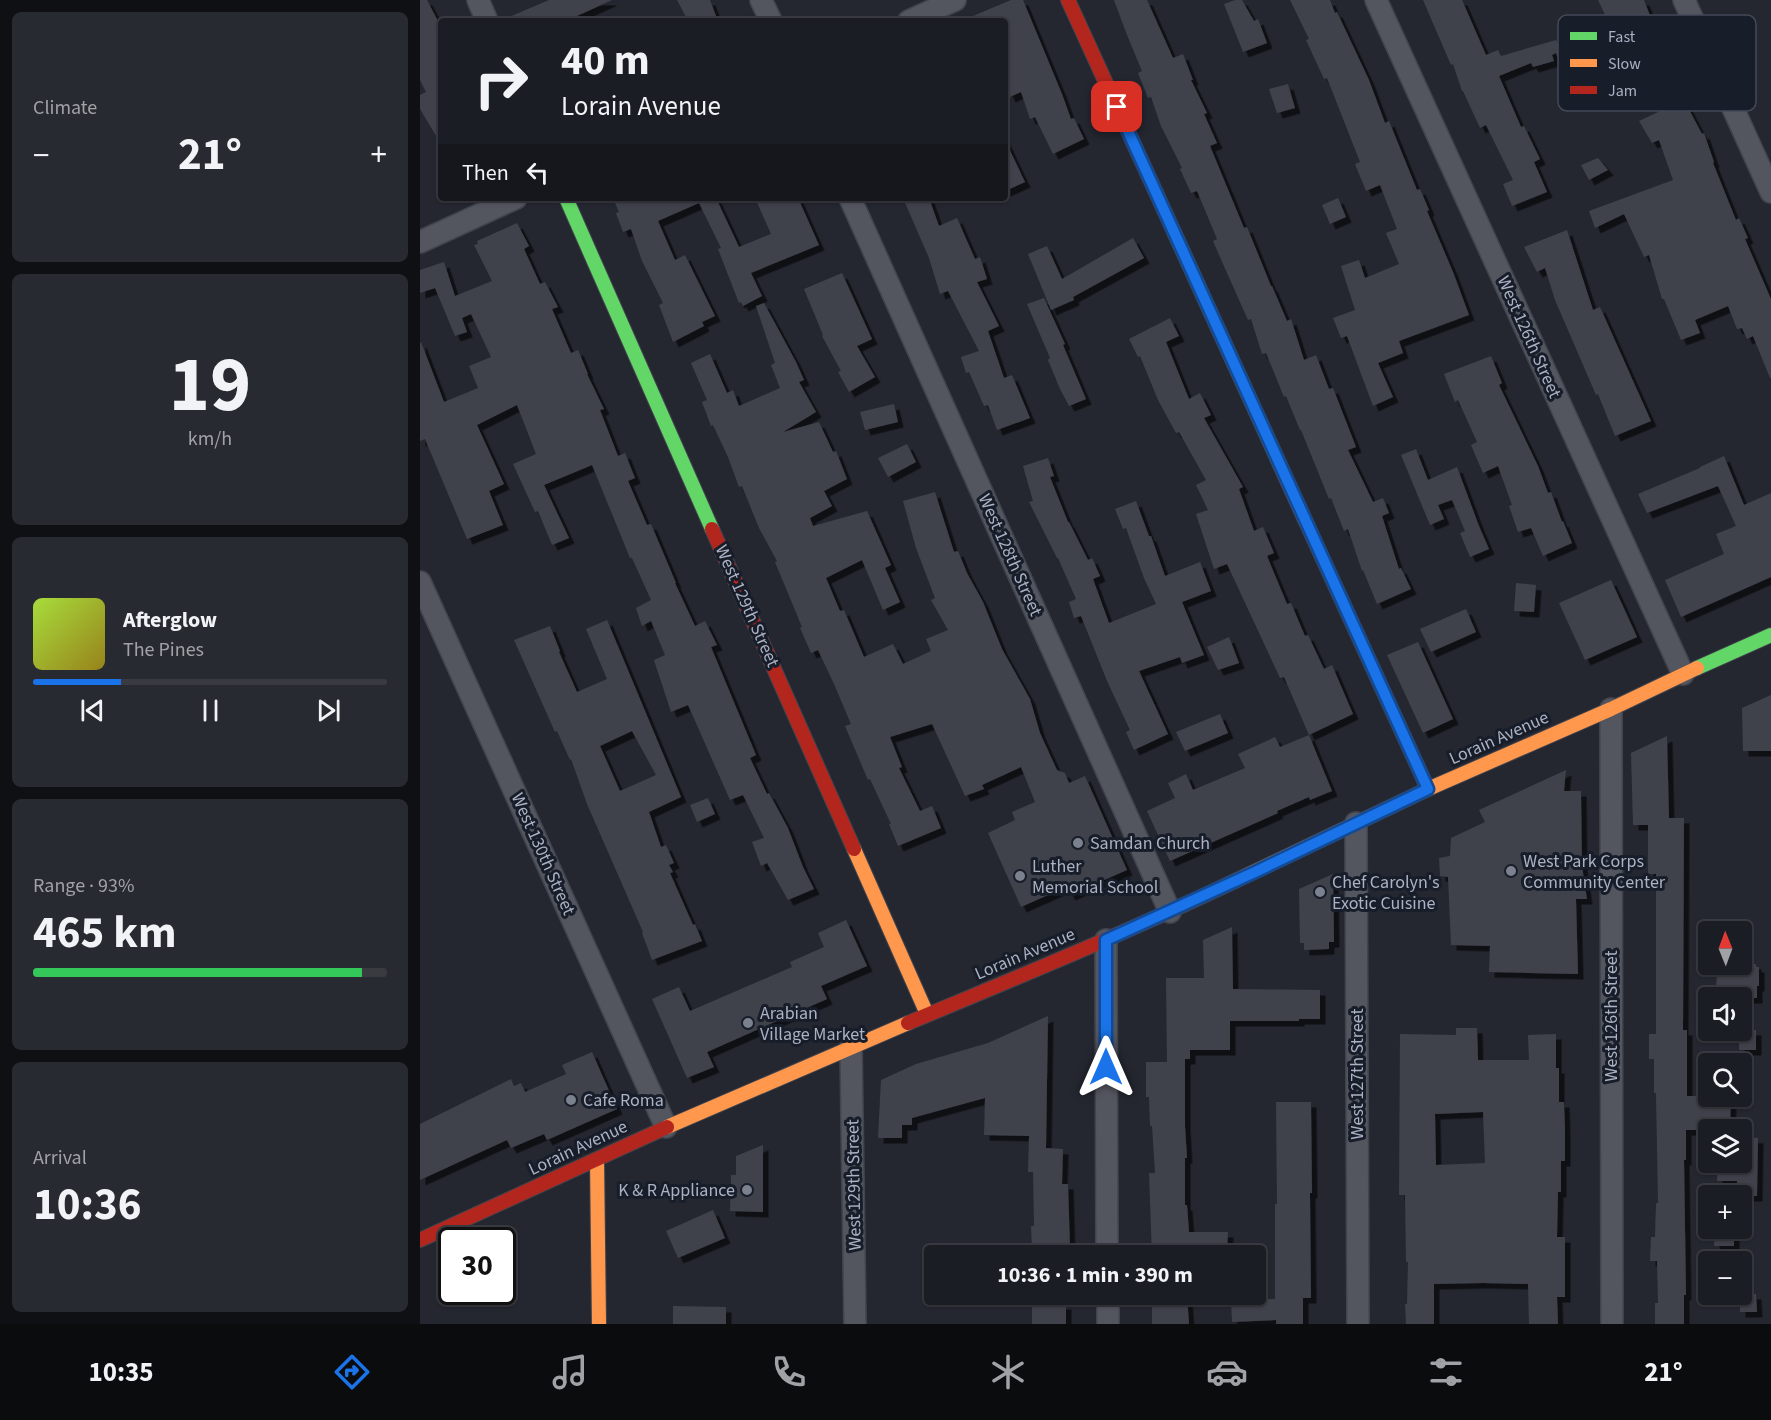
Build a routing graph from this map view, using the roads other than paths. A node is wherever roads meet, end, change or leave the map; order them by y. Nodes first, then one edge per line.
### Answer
1 (478, 0) edge
2 (761, 0) edge
3 (955, 0) edge
4 (1068, 0) edge
5 (1376, 0) edge
6 (1683, 0) edge
7 (1690, 15) edge
8 (486, 18) edge
9 (770, 18) edge
10 (916, 18) edge
11 (1734, 111) edge
12 (1771, 192) edge
13 (509, 201) edge
14 (567, 201) edge
15 (851, 201) edge
16 (420, 242) edge
17 (420, 582) edge
18 (1771, 635) edge
19 (1683, 674) junction
20 (1611, 709) junction
21 (1428, 789) junction
22 (1356, 823) junction
23 (1170, 912) junction
24 (1106, 940) junction
25 (927, 1014) junction
26 (851, 1046) junction
27 (666, 1126) junction
28 (597, 1160) junction
29 (420, 1240) edge
30 (1107, 1245) edge
31 (1108, 1305) edge
32 (599, 1324) edge
33 (855, 1324) edge
34 (1108, 1324) edge
35 (1358, 1324) edge
36 (1612, 1324) edge

1 - 8 street
2 - 9 street
3 - 10 street
4 - 21 street
5 - 19 street, West 126th Street
6 - 7 street
11 - 12 street
13 - 16 street
14 - 25 street, West 129th Street
15 - 23 street, West 128th Street
17 - 27 street, West 130th Street
18 - 19 street, Lorain Avenue
19 - 20 street, Lorain Avenue
20 - 21 street, Lorain Avenue
20 - 36 street, West 126th Street
21 - 22 street, Lorain Avenue
22 - 23 street, Lorain Avenue
22 - 35 street, West 127th Street
23 - 24 street, Lorain Avenue
24 - 25 street, Lorain Avenue
24 - 30 street
25 - 26 street, Lorain Avenue
26 - 27 street, Lorain Avenue
26 - 33 street, West 129th Street
27 - 28 street, Lorain Avenue
28 - 29 street, Lorain Avenue
28 - 32 street
31 - 34 street

